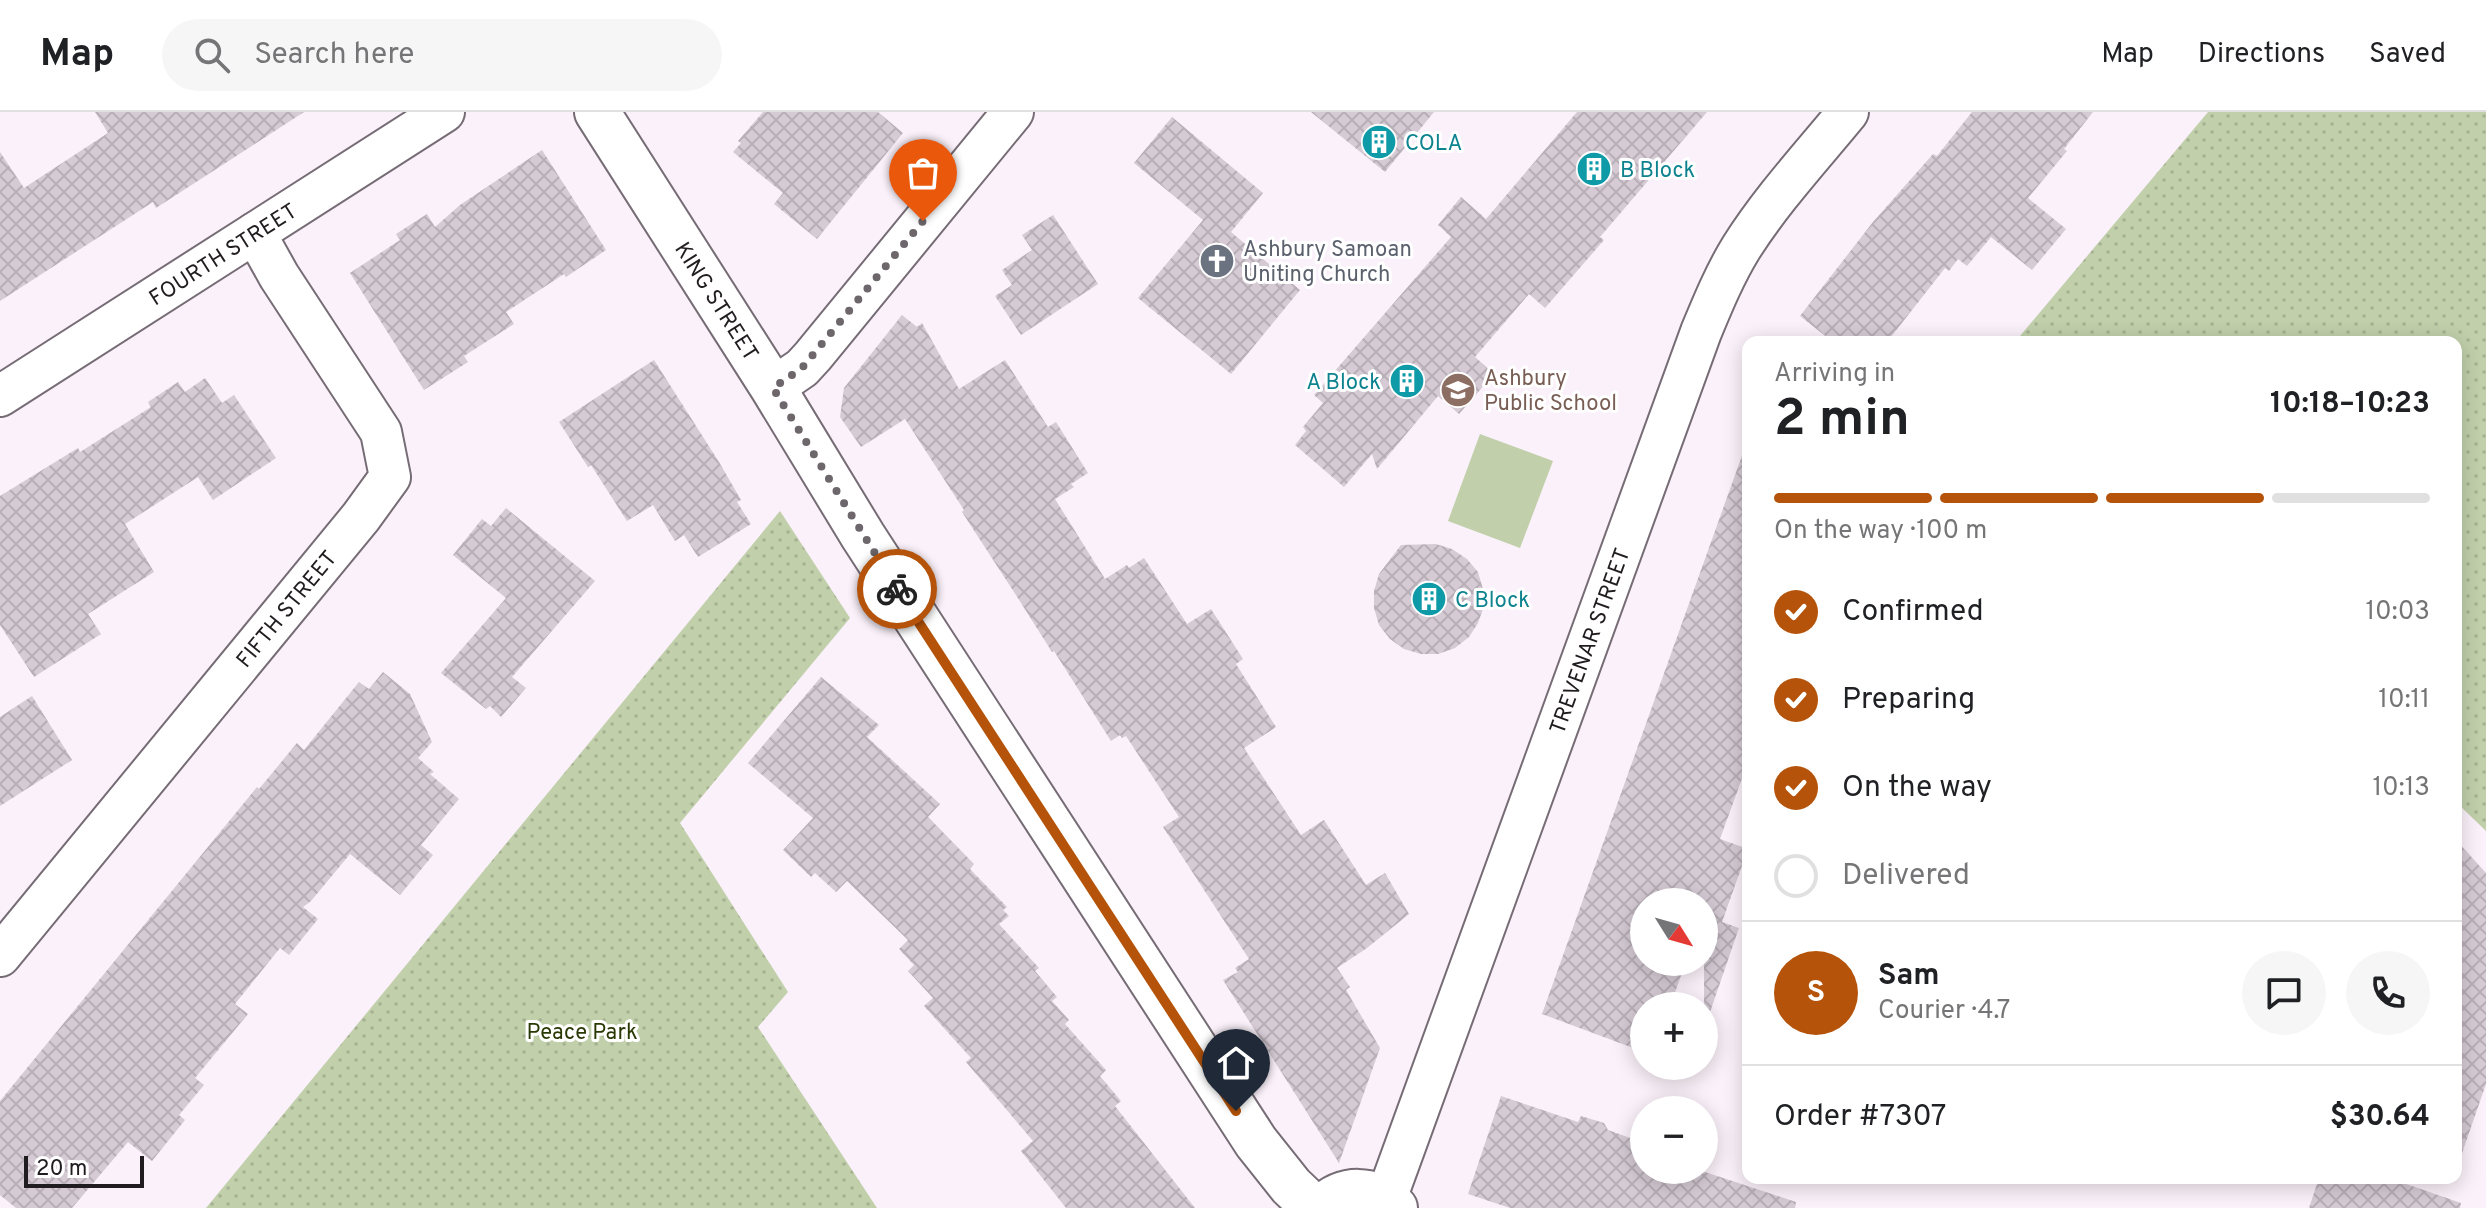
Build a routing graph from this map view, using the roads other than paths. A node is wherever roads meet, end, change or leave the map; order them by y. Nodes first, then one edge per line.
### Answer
1 (444, 112) edge
2 (597, 112) edge
3 (1013, 112) edge
4 (1848, 112) edge
5 (255, 233) junction
6 (773, 388) junction
7 (0, 396) edge
8 (0, 956) edge
9 (1391, 1204) edge
10 (1314, 1208) edge
11 (1322, 1208) edge

1 - 5 street, FOURTH STREET
2 - 6 main road, KING STREET
3 - 6 street
4 - 9 street, TREVENAR STREET
5 - 7 street, FOURTH STREET
5 - 8 street, FIFTH STREET
6 - 10 main road, KING STREET
9 - 11 main road

